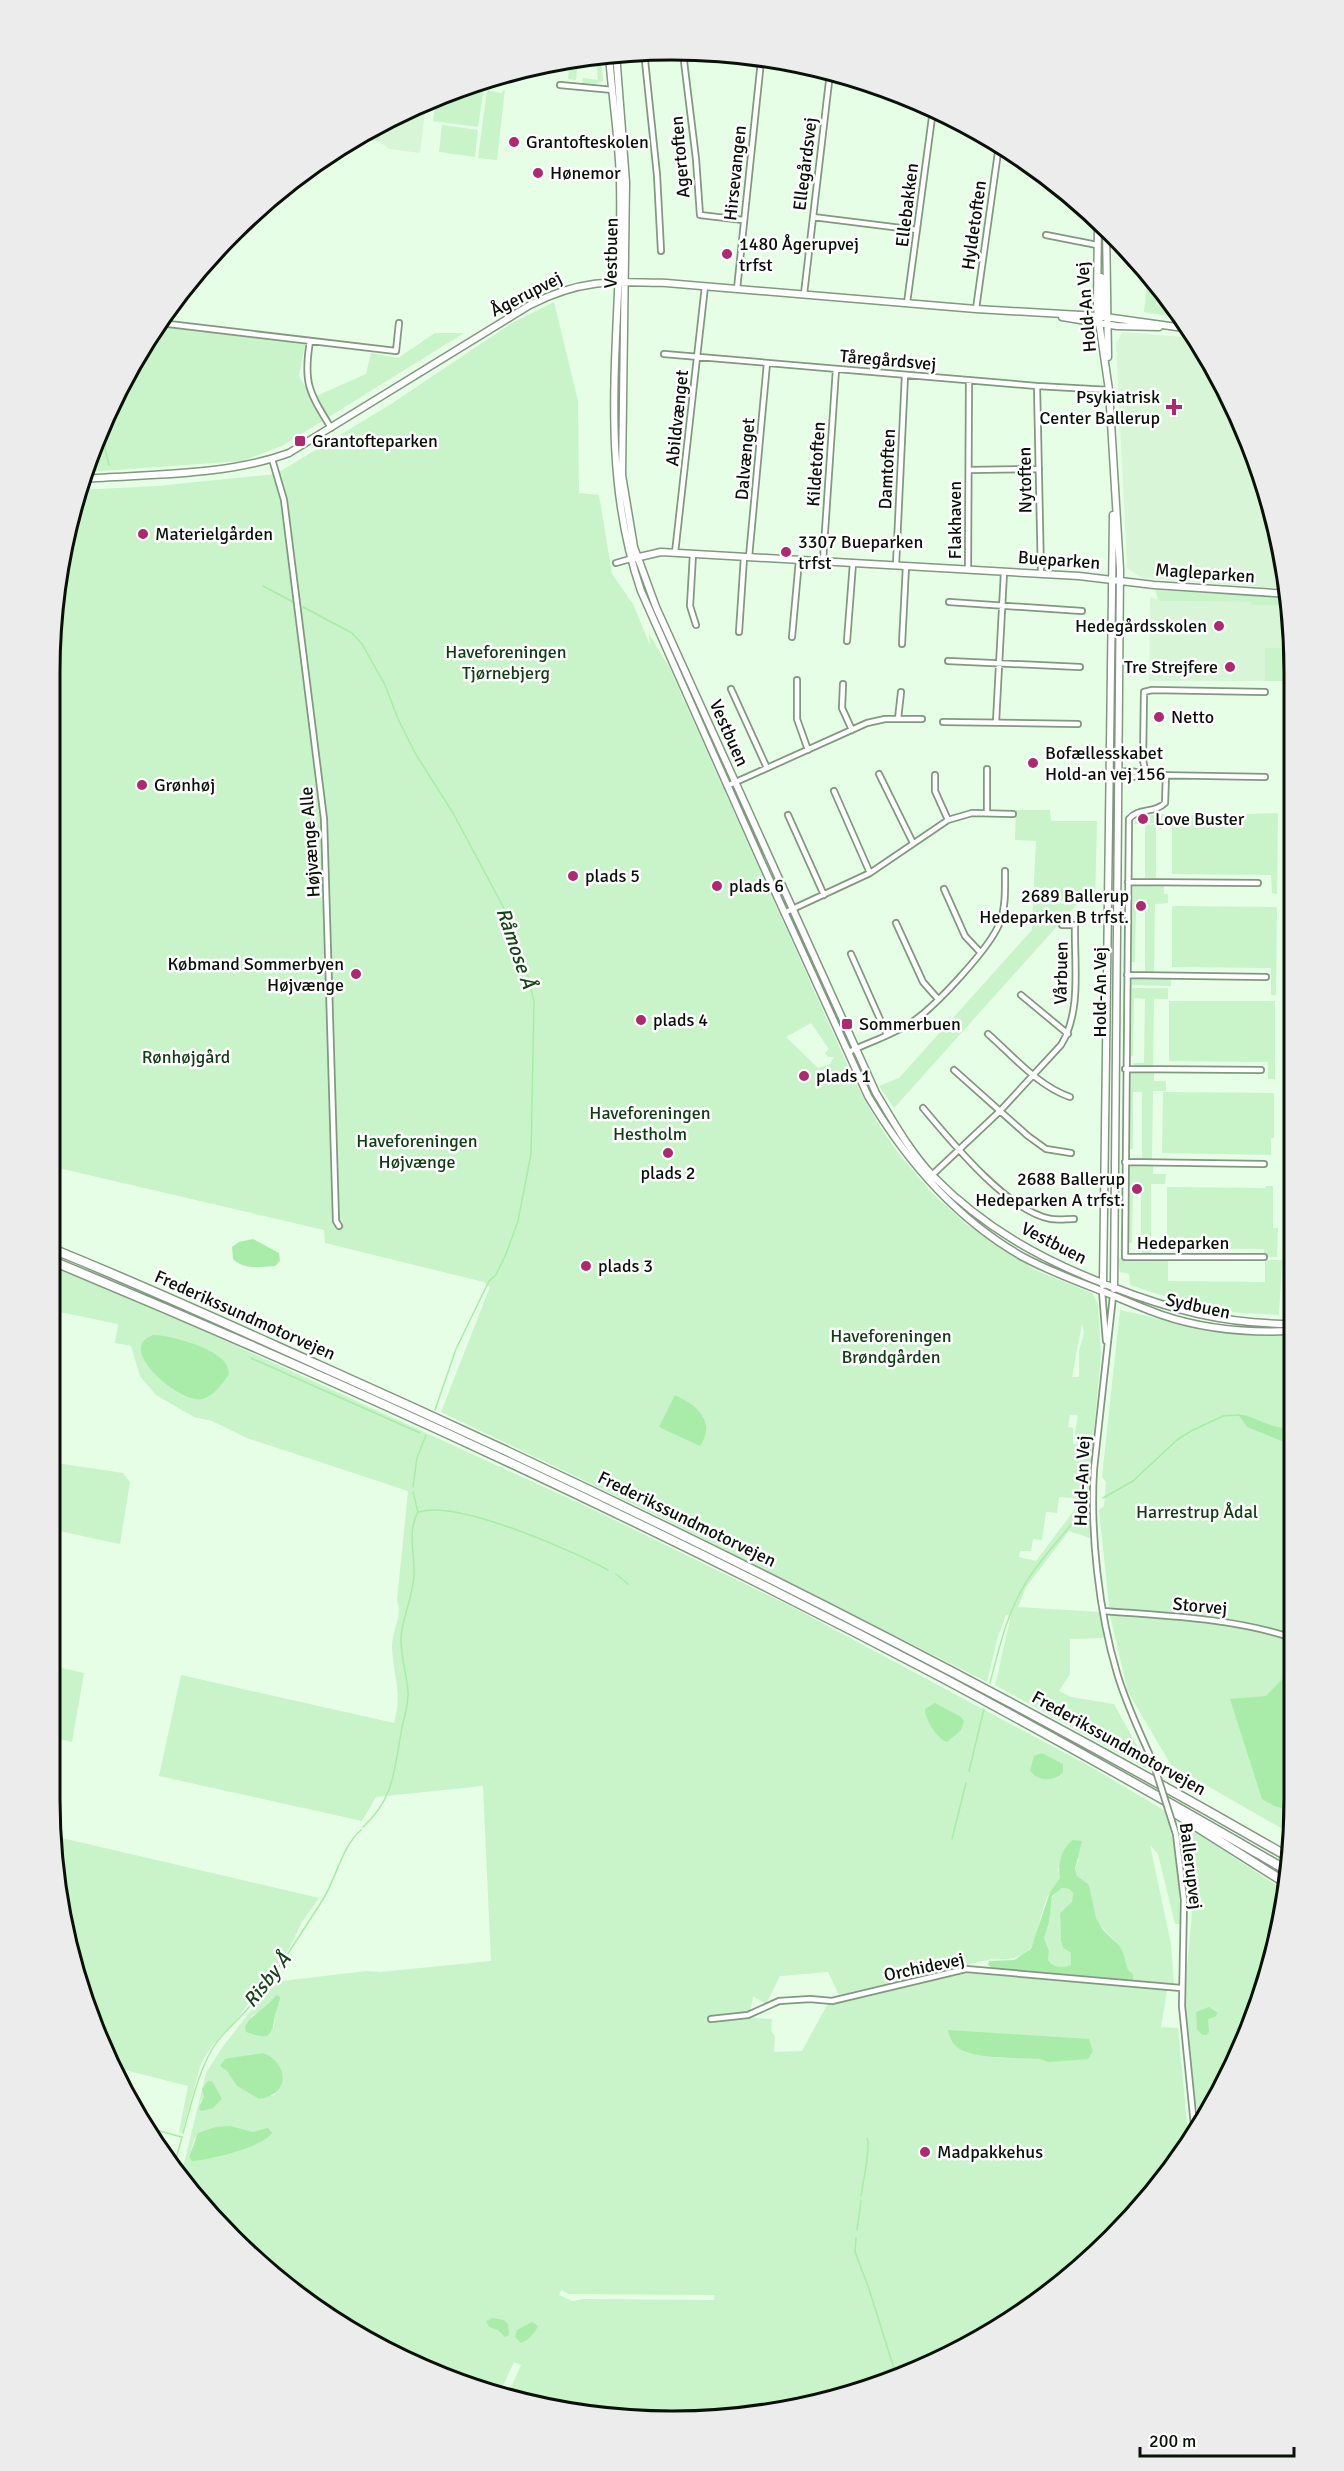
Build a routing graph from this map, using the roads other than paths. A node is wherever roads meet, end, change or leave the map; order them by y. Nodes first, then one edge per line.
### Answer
1 (684, 60) edge
2 (645, 61) edge
3 (611, 63) edge
4 (616, 63) edge
5 (760, 67) edge
6 (829, 81) edge
7 (561, 85) dead end
8 (615, 90) junction
9 (932, 118) edge
10 (998, 154) edge
11 (813, 217) junction
12 (743, 220) junction
13 (917, 230) junction
14 (1098, 232) edge
15 (1046, 235) dead end
16 (1106, 240) edge
17 (1097, 247) junction
18 (661, 251) dead end
19 (617, 281) junction
20 (626, 281) junction
21 (705, 286) junction
22 (737, 289) junction
23 (804, 294) junction
24 (907, 303) junction
25 (976, 309) junction
26 (1053, 314) junction
27 (1103, 316) junction
28 (399, 323) dead end
29 (169, 324) edge
30 (1100, 324) junction
31 (1108, 325) junction
32 (1165, 326) junction
33 (1178, 327) edge
34 (310, 341) junction
35 (664, 354) dead end
36 (698, 357) junction
37 (767, 363) junction
38 (1107, 366) junction
39 (836, 369) junction
40 (905, 375) junction
41 (969, 380) junction
42 (1037, 386) junction
43 (1109, 390) junction
44 (331, 428) junction
45 (272, 459) junction
46 (1039, 469) junction
47 (969, 470) junction
48 (91, 478) edge
49 (675, 553) junction
50 (693, 554) junction
51 (746, 557) junction
52 (634, 558) junction
53 (799, 560) junction
54 (822, 561) junction
55 (616, 563) dead end
56 (853, 563) junction
57 (896, 566) junction
58 (906, 566) junction
59 (968, 570) junction
60 (1004, 572) junction
61 (1041, 574) junction
62 (1116, 580) junction
63 (1279, 593) edge
64 (949, 602) dead end
65 (1002, 606) junction
66 (1082, 611) dead end
67 (696, 626) dead end
68 (739, 632) dead end
69 (792, 638) dead end
70 (847, 641) dead end
71 (902, 644) dead end
72 (948, 661) dead end
73 (999, 663) junction
74 (1080, 667) dead end
75 (797, 680) dead end
76 (843, 684) dead end
77 (731, 689) dead end
78 (901, 692) dead end
79 (1265, 692) dead end
80 (898, 719) junction
81 (922, 719) dead end
82 (943, 722) dead end
83 (996, 722) junction
84 (1078, 724) dead end
85 (852, 730) junction
86 (808, 750) junction
87 (767, 768) junction
88 (987, 769) dead end
89 (879, 774) dead end
90 (934, 775) dead end
91 (1110, 775) junction
92 (1117, 775) junction
93 (1146, 775) junction
94 (1166, 775) junction
95 (1265, 777) dead end
96 (735, 783) junction
97 (728, 786) junction
98 (834, 791) dead end
99 (987, 813) junction
100 (1013, 814) dead end
101 (788, 815) dead end
102 (948, 820) junction
103 (913, 843) junction
104 (1005, 871) dead end
105 (870, 873) junction
106 (1128, 882) junction
107 (1258, 883) dead end
108 (944, 890) dead end
109 (824, 895) junction
110 (792, 909) junction
111 (784, 913) junction
112 (896, 922) dead end
113 (1062, 925) dead end
114 (980, 952) junction
115 (851, 954) dead end
116 (1127, 975) junction
117 (1266, 977) dead end
118 (1021, 995) dead end
119 (938, 999) junction
120 (1106, 1014) junction
121 (1116, 1014) junction
122 (1126, 1015) junction
123 (988, 1034) dead end
124 (1068, 1034) junction
125 (887, 1035) junction
126 (852, 1050) junction
127 (1125, 1069) junction
128 (954, 1070) dead end
129 (1262, 1070) dead end
130 (1034, 1075) junction
131 (1070, 1097) dead end
132 (923, 1108) dead end
133 (1000, 1112) junction
134 (958, 1151) junction
135 (1071, 1153) dead end
136 (1125, 1162) junction
137 (1264, 1164) dead end
138 (932, 1175) junction
139 (926, 1180) junction
140 (1074, 1219) dead end
141 (339, 1226) dead end
142 (60, 1252) edge
143 (1264, 1257) dead end
144 (60, 1264) edge
145 (1103, 1283) junction
146 (1114, 1288) junction
147 (1102, 1291) junction
148 (1113, 1296) junction
149 (1284, 1324) edge
150 (1284, 1331) edge
151 (1107, 1352) junction
152 (1104, 1611) junction
153 (1284, 1635) edge
154 (1138, 1785) junction
155 (1282, 1852) edge
156 (1280, 1867) edge
157 (1279, 1879) edge
158 (1182, 1988) junction
159 (711, 2019) dead end
160 (1193, 2119) edge

1 - 12 street, Agertoften
2 - 18 street
3 - 8 street, Vestbuen
4 - 8 street, Vestbuen
5 - 12 street, Hirsevangen
6 - 11 street, Ellegårdsvej
7 - 8 street
8 - 19 street, Vestbuen
8 - 20 street, Vestbuen
9 - 13 street, Ellebakken
10 - 25 street, Hyldetoften
11 - 13 street
11 - 23 street, Ellegårdsvej
12 - 22 street, Hirsevangen
13 - 24 street, Ellebakken
14 - 17 street, Hold-An Vej
15 - 17 street, Hold-An Vej
16 - 27 street, Hold-An Vej
17 - 27 street, Hold-An Vej
19 - 20 street, Ågerupvej
19 - 44 street, Ågerupvej
19 - 52 street, Vestbuen
20 - 21 street, Ågerupvej
20 - 52 street, Vestbuen
21 - 22 street, Ågerupvej
21 - 36 street, Abildvænget
22 - 23 street, Ågerupvej
23 - 24 street, Ågerupvej
24 - 25 street, Ågerupvej
25 - 26 street, Ågerupvej
26 - 27 street, Ågerupvej
26 - 30 street, Ågerupvej
27 - 30 street, Hold-An Vej
27 - 31 street, Hold-An Vej
27 - 32 street, Ågerupvej
28 - 34 street
29 - 34 street
30 - 31 street, Ågerupvej
30 - 38 street, Hold-An Vej
31 - 32 street, Ågerupvej
31 - 38 street, Hold-An Vej
32 - 33 street
34 - 44 street
35 - 36 street, Tåregårdsvej
36 - 37 street, Tåregårdsvej
36 - 49 street, Abildvænget
37 - 39 street, Tåregårdsvej
37 - 51 street, Dalvænget
38 - 43 street, Hold-An Vej
39 - 40 street, Tåregårdsvej
39 - 54 street, Kildetoften
40 - 41 street, Tåregårdsvej
40 - 57 street, Damtoften
41 - 42 street, Tåregårdsvej
41 - 47 street, Flakhaven
42 - 43 street, Tåregårdsvej
42 - 46 street, Nytoften
43 - 62 street, Hold-An Vej
44 - 45 street, Ågerupvej
45 - 48 street, Ågerupvej
45 - 141 street, Højvænge Alle
46 - 47 street, Flakhaven
46 - 61 street, Nytoften
47 - 59 street, Flakhaven
49 - 50 street, Bueparken
49 - 52 street, Bueparken
50 - 51 street, Bueparken
50 - 67 street
51 - 53 street, Bueparken
51 - 68 street
52 - 55 street
52 - 96 street, Vestbuen
52 - 97 street, Vestbuen
53 - 54 street, Bueparken
53 - 69 street
54 - 56 street, Bueparken
56 - 57 street, Bueparken
56 - 70 street
57 - 58 street, Bueparken
58 - 59 street, Bueparken
58 - 71 street
59 - 60 street, Bueparken
60 - 61 street, Bueparken
60 - 65 street, Bueparken
61 - 62 street, Bueparken
62 - 63 street, Magleparken
62 - 91 street, Hold-An Vej
62 - 92 street, Hold-An Vej
64 - 65 street
65 - 66 street
65 - 73 street, Bueparken
72 - 73 street
73 - 74 street
73 - 83 street, Bueparken
75 - 86 street
76 - 85 street
77 - 87 street
78 - 80 street
79 - 93 street
80 - 81 street
80 - 85 street
82 - 83 street
83 - 84 street
85 - 86 street
86 - 87 street
87 - 96 street
88 - 99 street
89 - 103 street
90 - 102 street
91 - 92 street
91 - 120 street, Hold-An Vej
92 - 93 street
92 - 121 street, Hold-An Vej
93 - 94 street
94 - 95 street
94 - 106 street, Hedeparken
96 - 97 street
96 - 110 street, Vestbuen
97 - 111 street, Vestbuen
98 - 105 street
99 - 100 street
99 - 102 street
101 - 109 street
102 - 103 street
103 - 105 street
104 - 114 street
105 - 109 street
106 - 107 street
106 - 116 street, Hedeparken
108 - 114 street
109 - 110 street
110 - 111 street
110 - 126 street, Vestbuen
111 - 126 street, Vestbuen
112 - 119 street
113 - 124 street, Vårbuen
114 - 119 street
115 - 125 street
116 - 117 street
116 - 122 street, Hedeparken
118 - 124 street, Vårbuen
119 - 125 street
120 - 121 street
120 - 145 street, Hold-An Vej
121 - 122 street
121 - 146 street, Hold-An Vej
122 - 127 street, Hedeparken
123 - 130 street
124 - 130 street, Vårbuen
125 - 126 street
126 - 138 street, Vestbuen
126 - 139 street, Vestbuen
127 - 129 street
127 - 136 street, Hedeparken
128 - 133 street
130 - 131 street
130 - 133 street, Vårbuen
132 - 134 street
133 - 134 street, Vårbuen
133 - 135 street
134 - 138 street, Vårbuen
134 - 140 street
136 - 137 street
136 - 143 street, Hedeparken
138 - 139 street, Vårbuen
138 - 145 street, Vestbuen
139 - 147 street, Vestbuen
142 - 155 highway, Frederikssundmotorvejen
144 - 154 highway, Frederikssundmotorvejen
145 - 146 street, Vestbuen
145 - 147 street, Hold-An Vej
146 - 148 street, Hold-An Vej
146 - 149 street, Sydbuen
147 - 148 street, Sydbuen
147 - 151 street, Hold-An Vej
148 - 150 street, Sydbuen
148 - 151 street, Hold-An Vej
151 - 152 street, Hold-An Vej
152 - 153 street, Storvej
152 - 158 street, Ballerupvej, bridge
154 - 156 highway, Frederikssundmotorvejen
154 - 157 highway
158 - 159 street, Orchidevej
158 - 160 street, Ballerupvej

